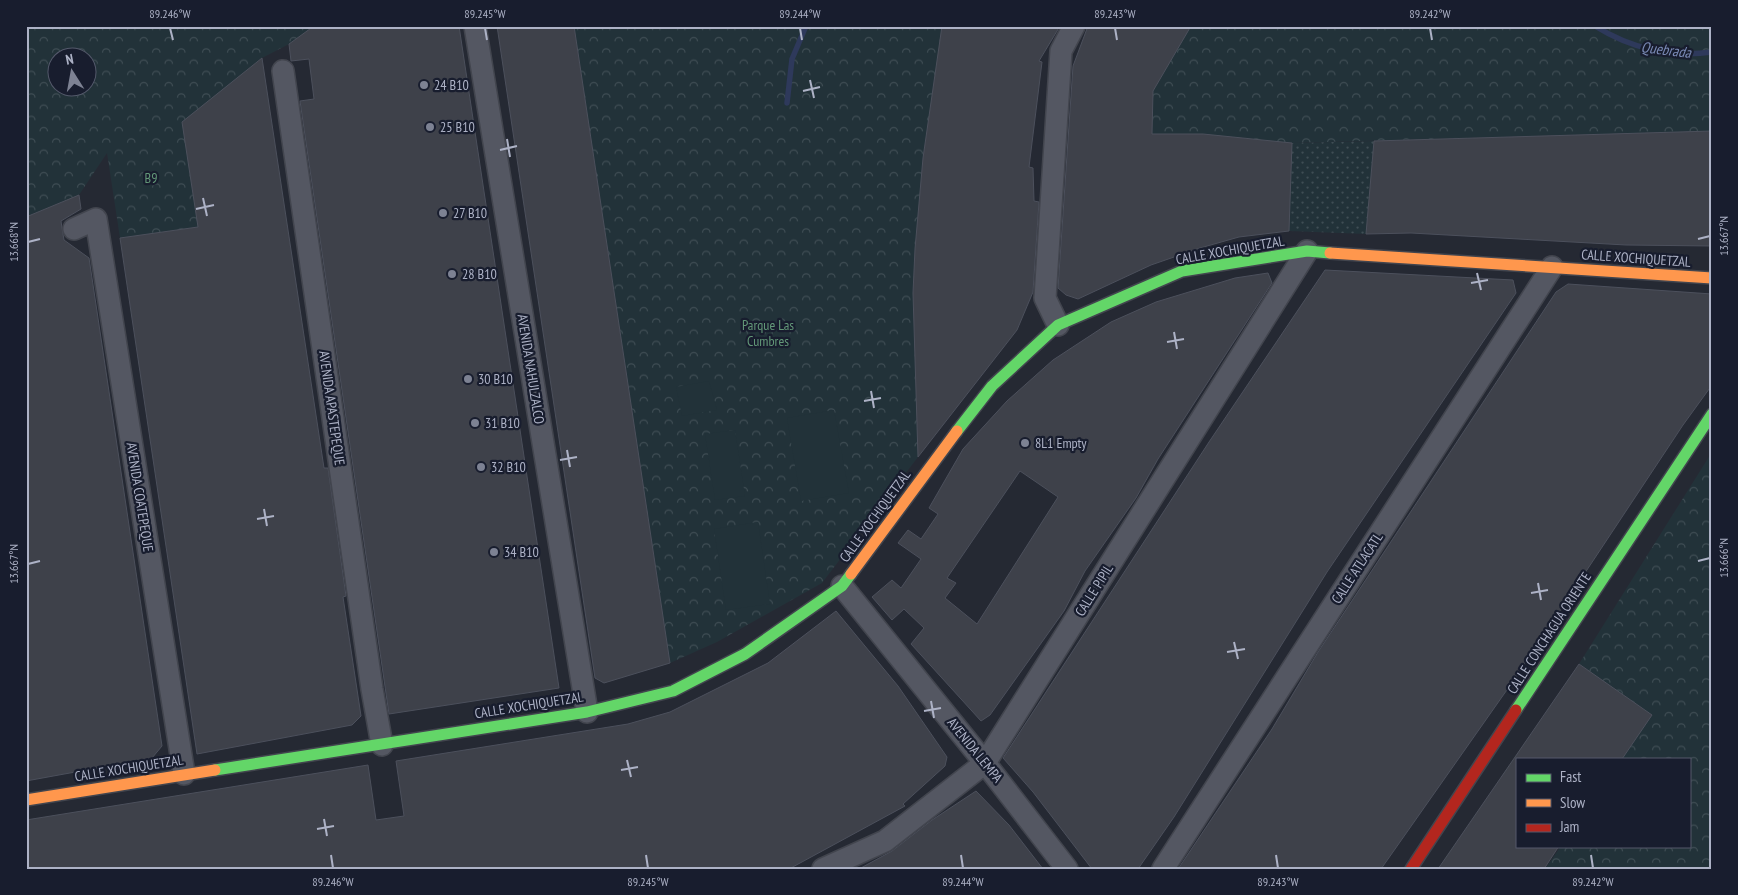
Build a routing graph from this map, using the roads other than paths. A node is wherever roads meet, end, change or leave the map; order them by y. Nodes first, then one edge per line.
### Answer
1 (475, 26) edge
2 (1074, 26) edge
3 (283, 72) dead end
4 (74, 229) dead end
5 (1307, 252) junction
6 (1552, 267) junction
7 (1712, 278) edge
8 (1058, 325) junction
9 (1712, 414) edge
10 (842, 586) junction
11 (587, 712) junction
12 (382, 744) junction
13 (985, 762) junction
14 (184, 774) junction
15 (26, 800) edge
16 (823, 869) edge
17 (1068, 869) edge
18 (1163, 869) edge
19 (1411, 869) edge

1 - 11 street, AVENIDA NAHULZALCO
2 - 8 street
3 - 12 street, AVENIDA APASTEPEQUE
4 - 14 street, AVENIDA COATEPEQUE
5 - 6 street, CALLE XOCHIQUETZAL
5 - 8 street, CALLE XOCHIQUETZAL
5 - 13 street, CALLE PIPIL
6 - 7 street, CALLE XOCHIQUETZAL
6 - 18 street, CALLE ATLACATL
8 - 10 street, CALLE XOCHIQUETZAL
9 - 19 street, CALLE CONCHAGUA ORIENTE
10 - 11 street, CALLE XOCHIQUETZAL
10 - 13 street, AVENIDA LEMPA
11 - 12 street, CALLE XOCHIQUETZAL
12 - 14 street, CALLE XOCHIQUETZAL
13 - 16 street, CALLE PIPIL
13 - 17 street, AVENIDA LEMPA
14 - 15 street, CALLE XOCHIQUETZAL

